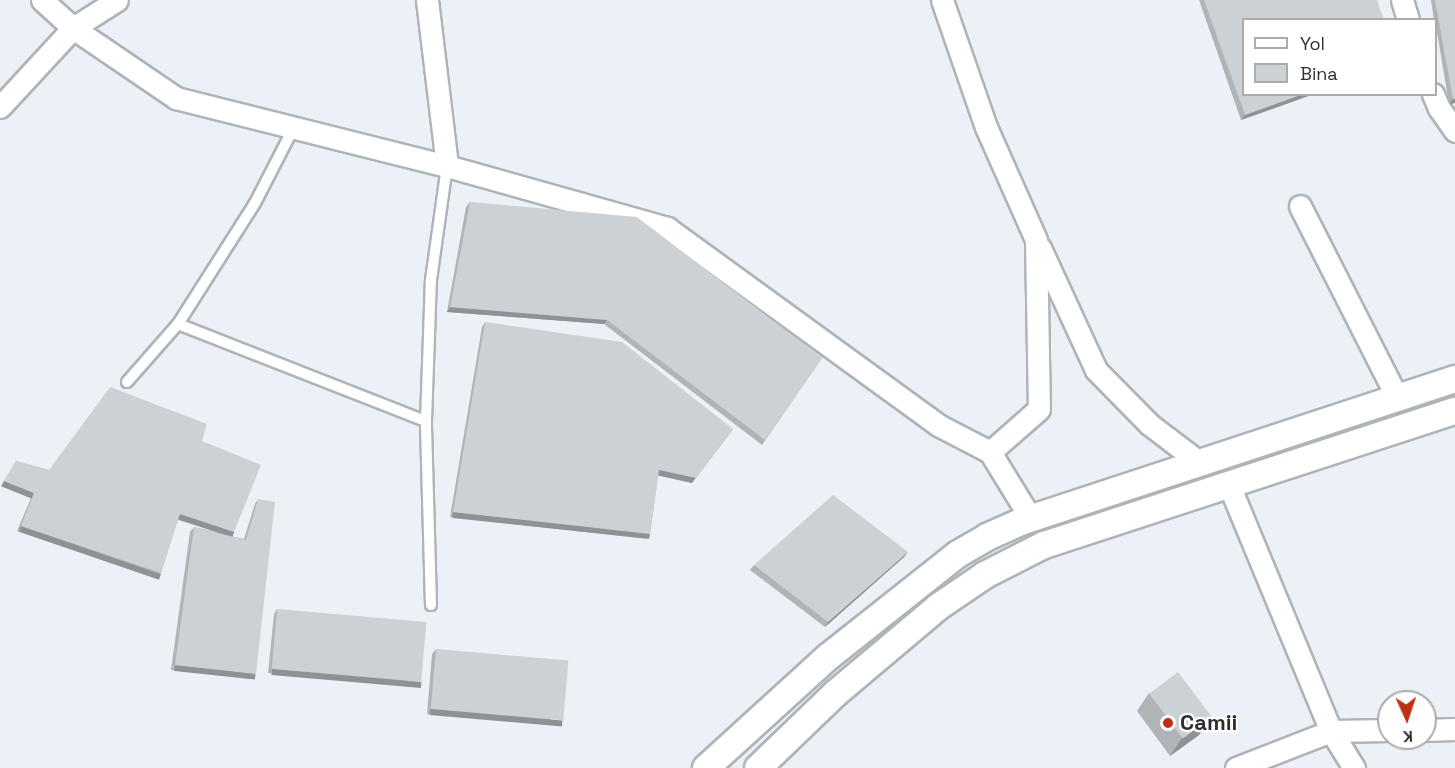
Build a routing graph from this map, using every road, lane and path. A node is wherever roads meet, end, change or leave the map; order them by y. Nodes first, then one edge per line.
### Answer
1 (42, 0) edge
2 (117, 0) edge
3 (427, 0) edge
4 (942, 0) edge
5 (1402, 0) edge
6 (1407, 18) edge
7 (73, 28) junction
8 (1434, 96) edge
9 (0, 107) edge
10 (294, 127) junction
11 (1455, 131) edge
12 (447, 166) junction
13 (1300, 206) dead end
14 (1036, 240) junction
15 (178, 324) junction
16 (1455, 379) edge
17 (127, 382) dead end
18 (1397, 398) junction
19 (1455, 411) edge
20 (426, 421) junction
21 (990, 452) junction
22 (1199, 462) junction
23 (1229, 485) junction
24 (1031, 519) junction
25 (431, 605) dead end
26 (1455, 729) edge
27 (1377, 730) edge
28 (1437, 730) edge
29 (1331, 731) junction
30 (705, 768) edge
31 (758, 768) edge
32 (1236, 768) edge
33 (1354, 768) edge

1 - 7 street
2 - 7 street
3 - 12 street
4 - 14 street
5 - 6 street
7 - 9 street
7 - 10 street
8 - 11 street
10 - 12 street
10 - 15 lane
12 - 20 lane
12 - 21 street
13 - 18 street
14 - 21 street
14 - 22 street
15 - 17 lane
15 - 20 lane
16 - 18 street
18 - 22 street
19 - 23 street
20 - 25 lane
21 - 24 street
22 - 23 street
22 - 24 street
23 - 29 street
23 - 31 street
24 - 30 street
26 - 28 street
27 - 29 street
29 - 32 street
29 - 33 street

